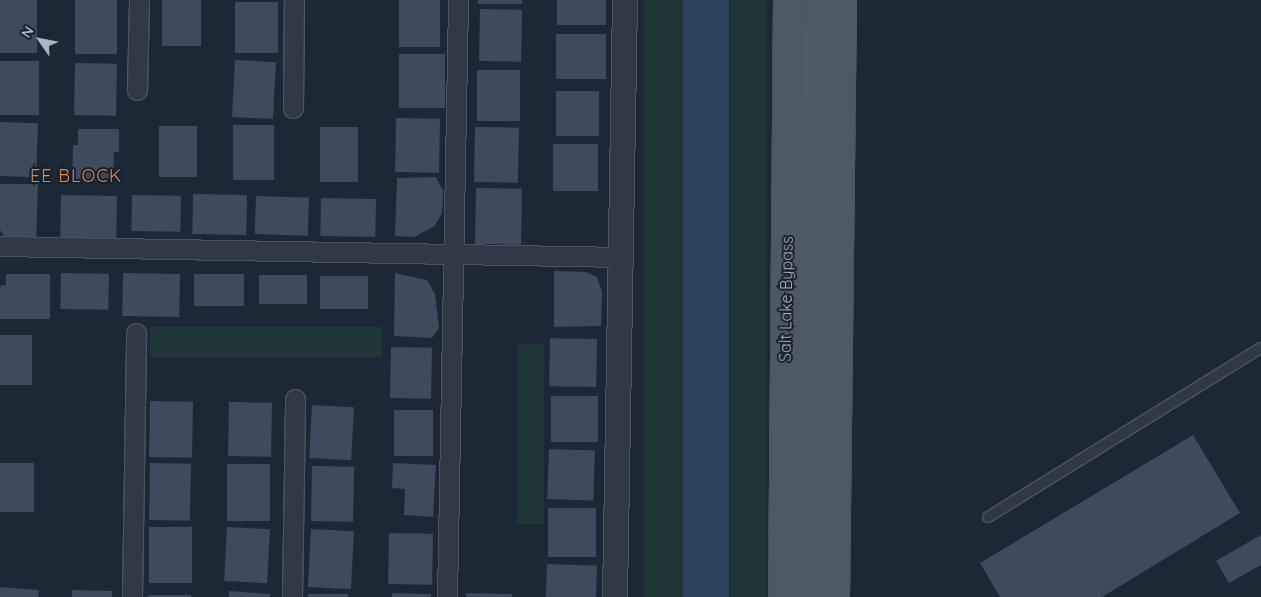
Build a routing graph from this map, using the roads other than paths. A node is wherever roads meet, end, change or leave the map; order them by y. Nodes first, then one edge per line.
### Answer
1 (139, 0) edge
2 (294, 0) edge
3 (458, 0) edge
4 (625, 0) edge
5 (788, 0) edge
6 (817, 0) edge
7 (842, 0) edge
8 (137, 90) dead end
9 (292, 108) dead end
10 (0, 246) edge
11 (453, 253) junction
12 (621, 257) junction
13 (136, 333) dead end
14 (1261, 348) edge
15 (294, 399) dead end
16 (988, 517) dead end
17 (132, 597) edge
18 (292, 597) edge
19 (446, 597) edge
20 (615, 597) edge
21 (783, 597) edge
22 (808, 597) edge
23 (834, 597) edge

1 - 8 street
2 - 9 street
3 - 11 street
4 - 12 street
5 - 21 main road, Salt Lake Bypass
6 - 22 main road
7 - 23 main road
10 - 11 street
11 - 12 street
11 - 19 street
12 - 20 street
13 - 17 street
14 - 16 lane
15 - 18 street

